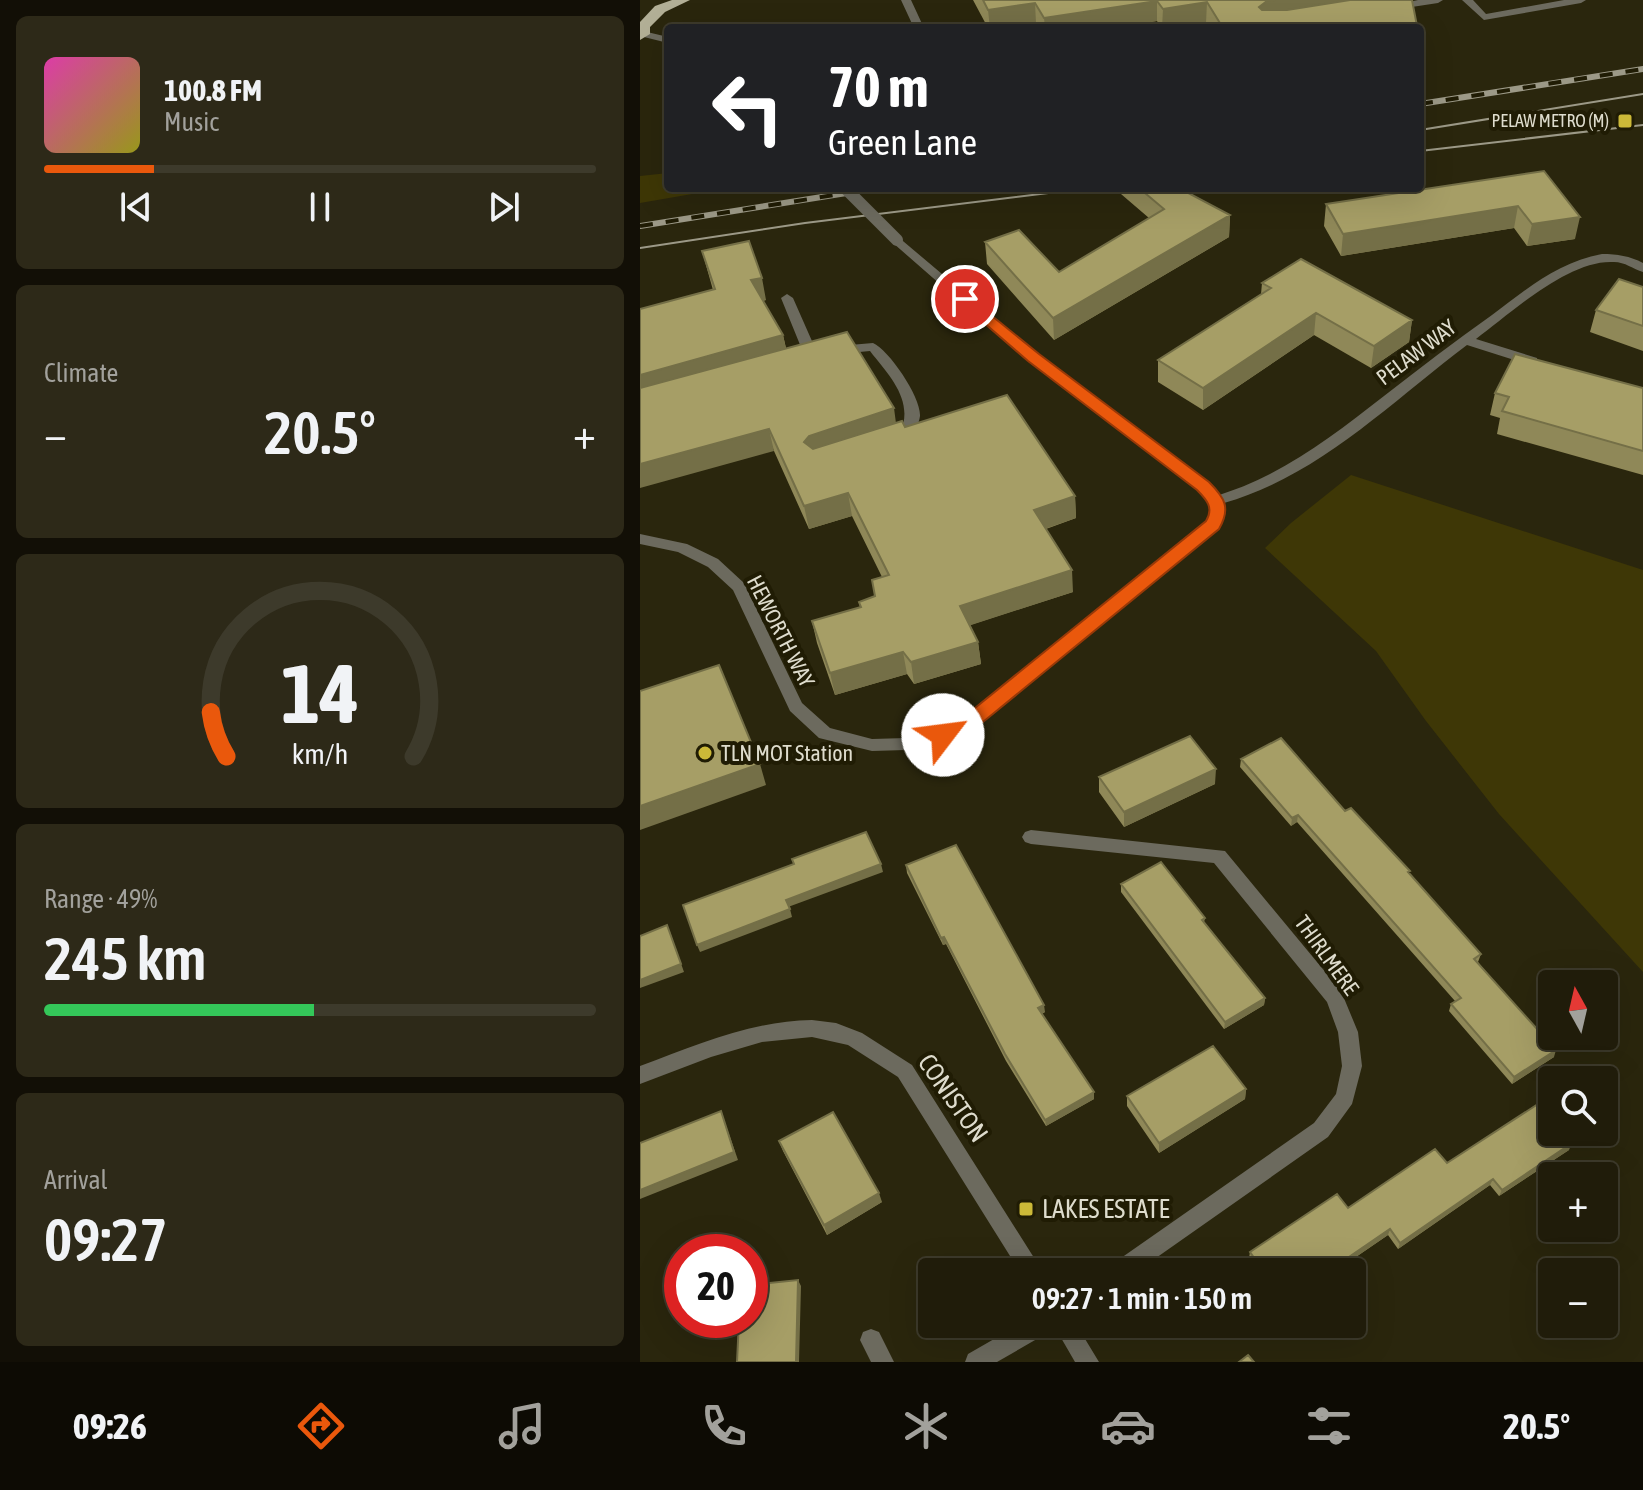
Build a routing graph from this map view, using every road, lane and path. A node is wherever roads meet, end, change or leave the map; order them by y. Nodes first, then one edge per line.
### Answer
1 (684, 0) edge
2 (906, 0) edge
3 (1438, 0) edge
4 (1467, 0) edge
5 (1581, 0) edge
6 (1375, 10) edge
7 (917, 24) edge
8 (641, 30) edge
9 (664, 39) edge
10 (849, 192) edge
11 (1643, 268) edge
12 (787, 298) dead end
13 (1465, 340) junction
14 (1548, 366) edge
15 (876, 446) edge
16 (1217, 500) junction
17 (640, 539) edge
18 (1031, 837) dead end
19 (640, 1075) edge
20 (1023, 1258) edge
21 (1138, 1258) edge
22 (1017, 1338) edge
23 (1073, 1338) edge
24 (871, 1340) dead end
25 (883, 1362) edge
26 (976, 1362) edge
27 (1088, 1362) edge

1 - 8 main road
2 - 7 street
3 - 6 street
4 - 5 street
8 - 9 street
10 - 16 street, bridge
11 - 13 street, PELAW WAY
12 - 15 street
13 - 14 street
13 - 16 street, PELAW WAY
16 - 17 street, HEWORTH WAY
18 - 21 street, THIRLMERE
19 - 20 street, CONISTON
22 - 26 street
23 - 27 street
24 - 25 street

